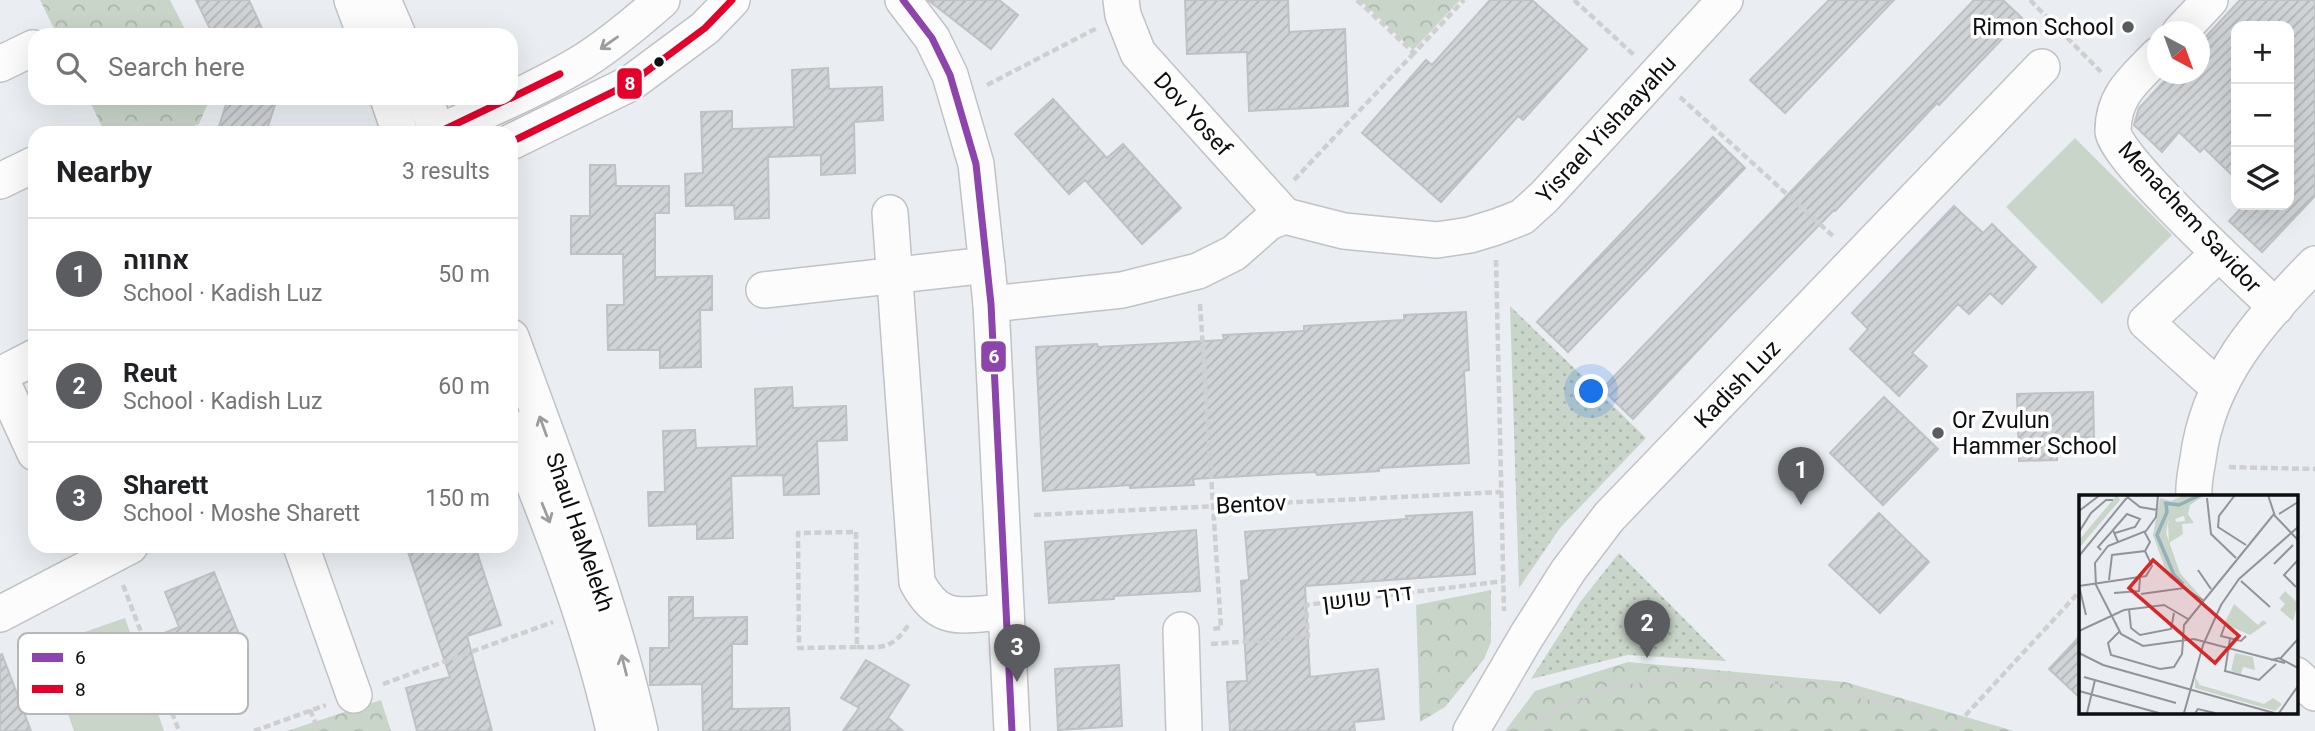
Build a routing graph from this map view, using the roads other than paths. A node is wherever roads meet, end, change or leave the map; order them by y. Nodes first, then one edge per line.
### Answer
1 (352, 0) edge
2 (662, 0) edge
3 (732, 0) edge
4 (902, 0) edge
5 (1725, 0) edge
6 (2210, 0) edge
7 (1122, 8) edge
8 (2190, 21) edge
9 (389, 25) edge
10 (28, 50) edge
11 (0, 64) edge
12 (2042, 66) dead end
13 (2147, 67) edge
14 (569, 69) junction
15 (518, 74) edge
16 (518, 95) edge
17 (390, 105) edge
18 (427, 105) edge
19 (497, 105) edge
20 (398, 126) edge
21 (435, 126) edge
22 (453, 126) edge
23 (518, 139) edge
24 (28, 167) edge
25 (0, 181) edge
26 (1279, 209) junction
27 (890, 213) dead end
28 (2219, 253) junction
29 (2315, 264) edge
30 (987, 265) junction
31 (895, 276) junction
32 (764, 290) dead end
33 (991, 303) junction
34 (2276, 307) junction
35 (518, 356) edge
36 (28, 361) edge
37 (0, 376) edge
38 (2219, 387) junction
39 (28, 438) edge
40 (518, 445) edge
41 (2195, 481) edge
42 (303, 553) edge
43 (101, 554) edge
44 (1006, 612) junction
45 (0, 614) edge
46 (1181, 639) road end
47 (2298, 678) edge
48 (2315, 693) edge
49 (354, 695) road end
50 (614, 731) edge
51 (640, 731) edge
52 (1012, 731) edge
53 (1184, 731) edge
54 (1471, 731) edge

1 - 9 street
2 -> 14 street
3 - 23 street
4 - 30 street
5 - 26 street, Yisrael Yishaayahu
6 - 8 street
7 - 26 street, Dov Yosef
10 - 11 street
12 - 54 street, Kadish Luz
13 - 28 street, Menachem Savidor
14 - 15 street
14 - 16 street
17 - 20 street
18 - 21 street
19 - 22 street
24 - 25 street
26 - 33 street
27 - 31 street
28 - 34 street, Menachem Savidor
28 - 38 street
29 - 34 street
30 - 31 street
30 - 33 street
31 - 32 street
31 - 44 street
33 - 44 street
34 - 38 street
51 -> 35 street, Shaul HaMelekh
36 - 37 street
37 - 39 street
38 - 41 street
40 -> 50 street, Shaul HaMelekh
42 - 49 street
43 - 45 street
44 - 52 street
46 - 53 street
47 - 48 street

